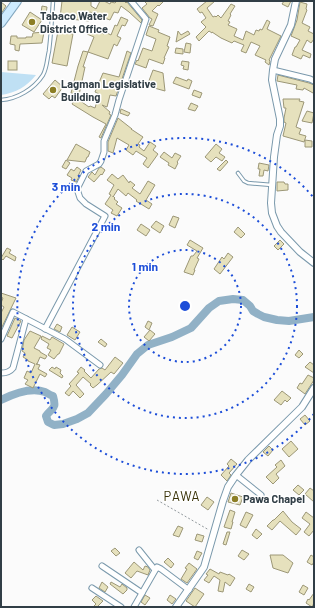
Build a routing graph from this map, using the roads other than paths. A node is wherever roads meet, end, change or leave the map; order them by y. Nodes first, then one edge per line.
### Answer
1 (17, 1) edge
2 (53, 1) edge
3 (131, 1) edge
4 (296, 1) edge
5 (1, 23) edge
6 (273, 70) junction
7 (314, 81) edge
8 (1, 100) edge
9 (238, 173) dead end
10 (272, 185) junction
11 (314, 263) edge
12 (26, 319) junction
13 (45, 329) junction
14 (1, 338) edge
15 (100, 365) dead end
16 (1, 373) edge
17 (314, 388) edge
18 (236, 474) junction
19 (261, 495) dead end
20 (138, 550) dead end
21 (102, 566) dead end
22 (155, 570) junction
23 (92, 588) dead end
24 (189, 590) junction
25 (142, 593) junction
26 (121, 607) edge
27 (134, 607) edge
28 (176, 607) edge

1 - 5 main road
2 - 8 lane
3 - 13 street
4 - 6 street
6 - 7 street
6 - 10 street
9 - 10 lane
10 - 11 street
12 - 13 street
12 - 14 street
12 - 16 street
13 - 15 street
17 - 18 street
18 - 19 street
18 - 24 street
20 - 22 street
21 - 25 street
22 - 24 street
22 - 25 street
23 - 26 street
24 - 28 street
25 - 27 street

